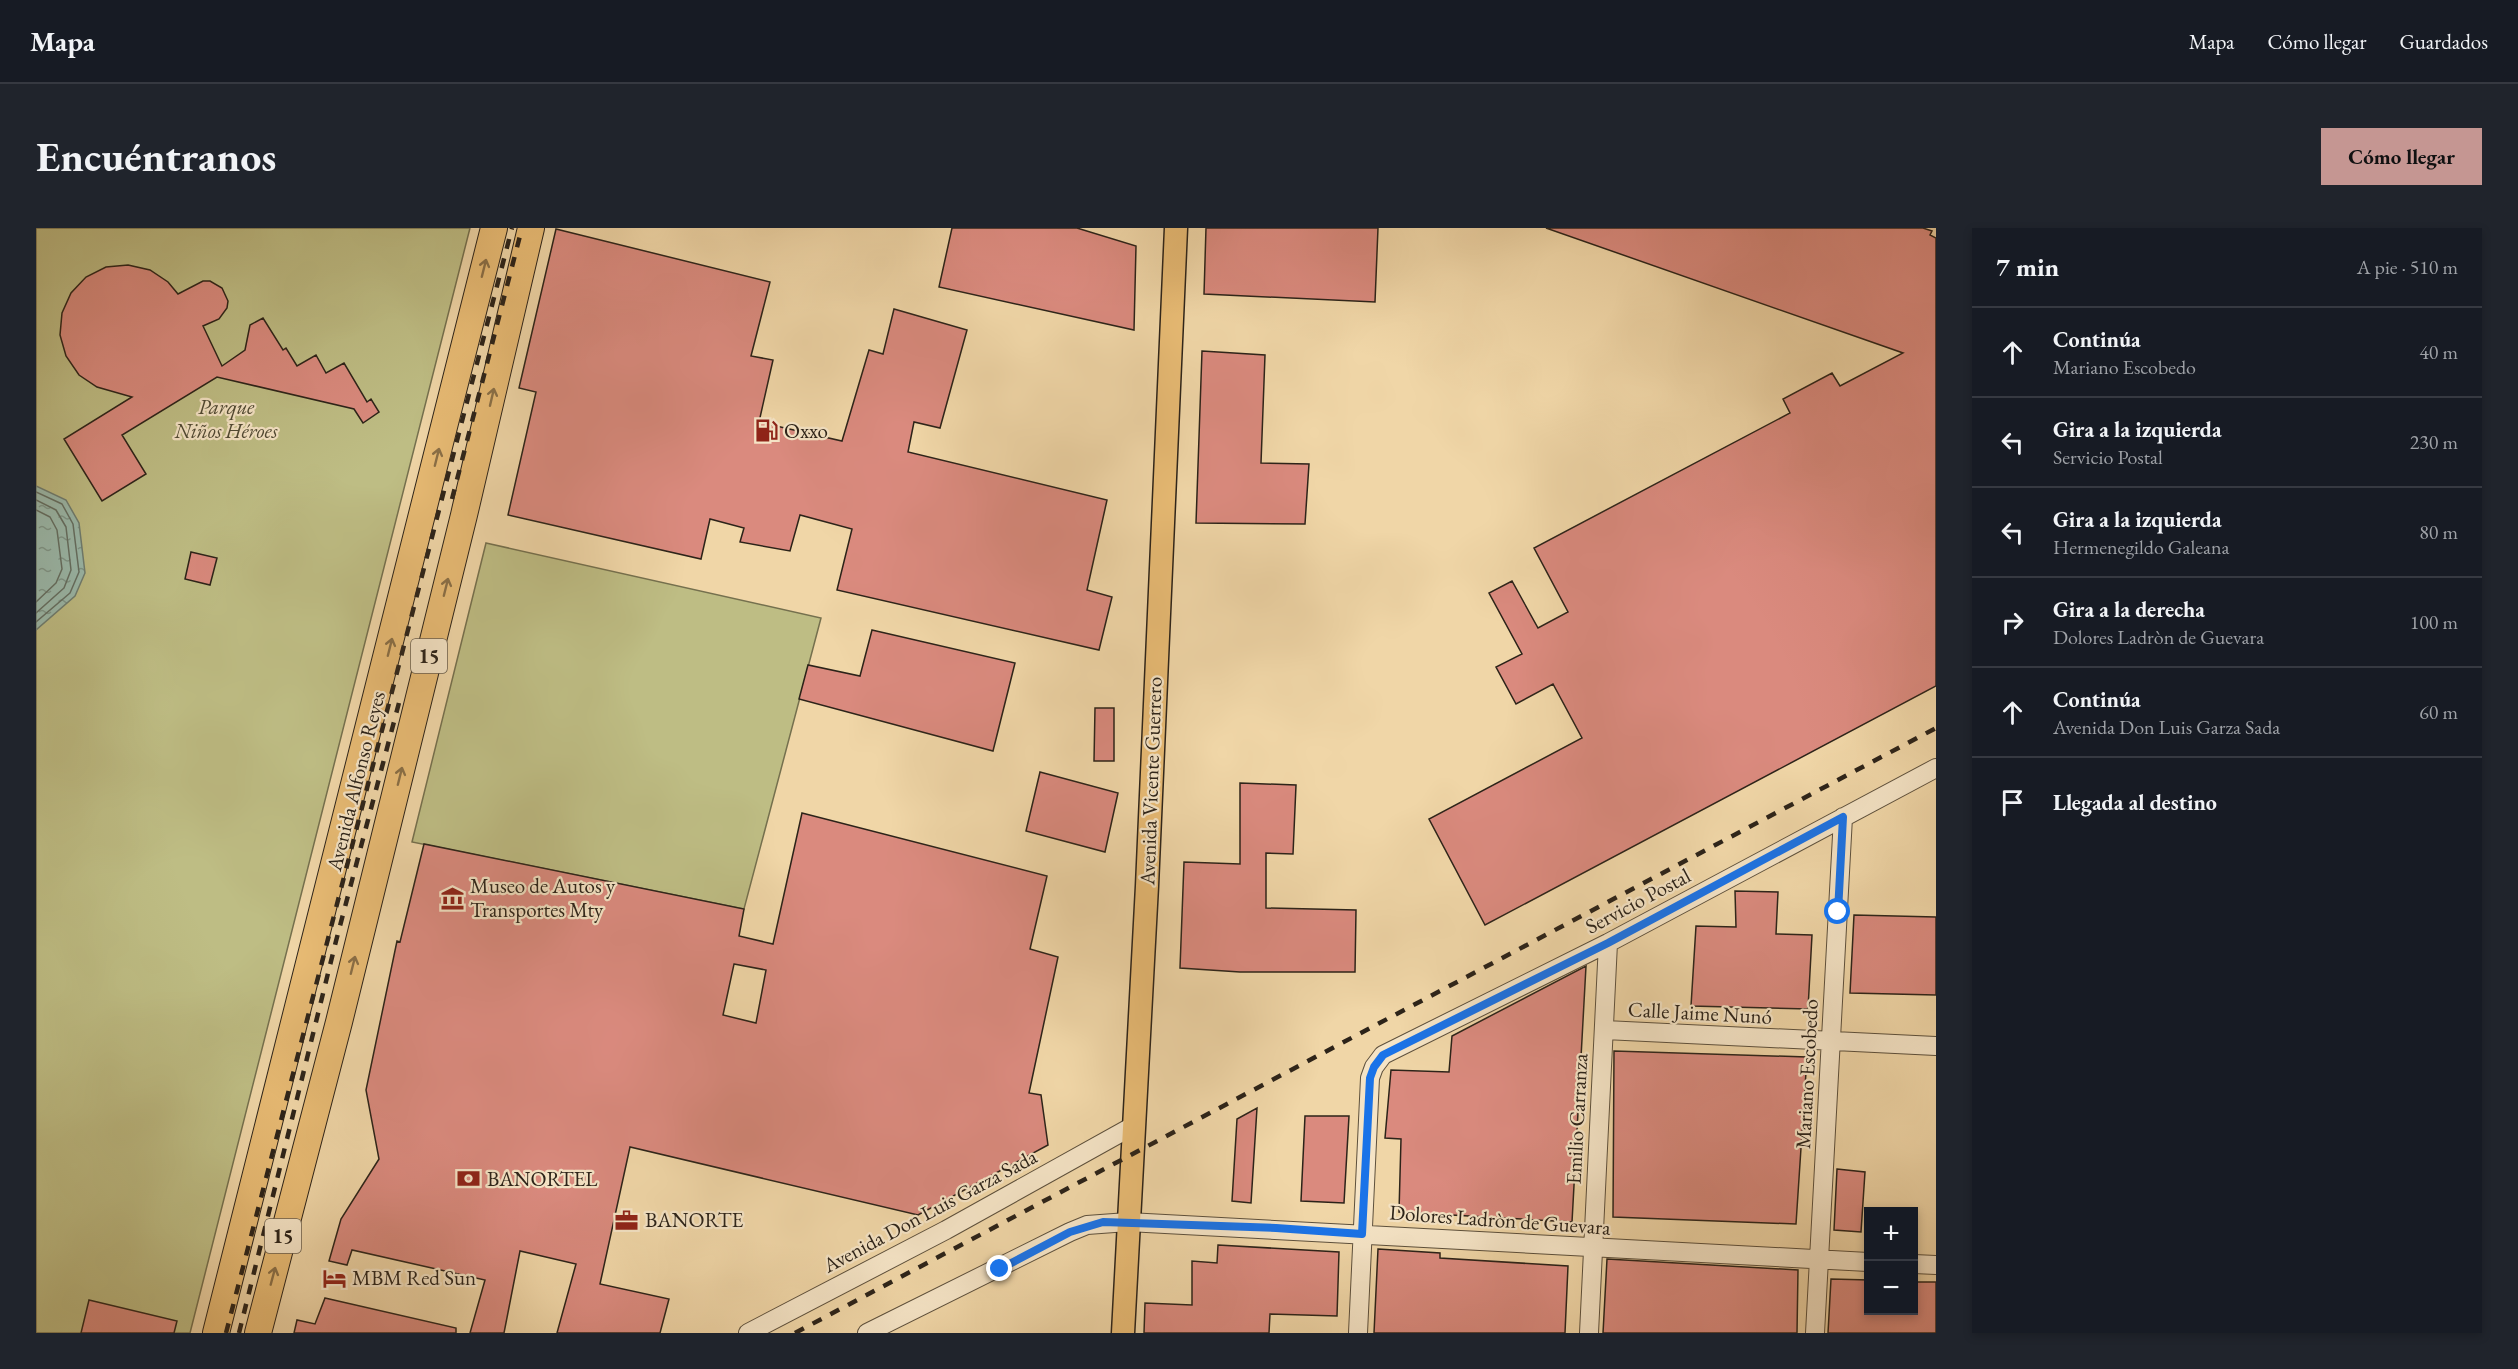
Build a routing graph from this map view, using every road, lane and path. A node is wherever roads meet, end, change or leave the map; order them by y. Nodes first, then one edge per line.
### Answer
1 (494, 228) edge
2 (531, 228) edge
3 (1176, 228) edge
4 (516, 290) junction
5 (466, 341) junction
6 (1936, 768) edge
7 (1843, 817) junction
8 (316, 938) junction
9 (1608, 943) junction
10 (339, 1022) junction
11 (1605, 1030) junction
12 (1832, 1043) junction
13 (1936, 1046) edge
14 (1133, 1126) junction
15 (1128, 1222) junction
16 (1362, 1234) junction
17 (1593, 1249) junction
18 (1819, 1260) junction
19 (1864, 1262) edge
20 (1918, 1264) edge
21 (1936, 1265) edge
22 (200, 1333) edge
23 (216, 1333) edge
24 (258, 1333) edge
25 (276, 1333) edge
26 (748, 1333) edge
27 (867, 1333) edge
28 (1123, 1333) edge
29 (1358, 1333) edge
30 (1589, 1333) edge
31 (1815, 1333) edge

5 -> 1 highway, Avenida Alfonso Reyes / 15
2 - 4 highway, Avenida Alfonso Reyes / 15
3 - 14 main road, Avenida Vicente Guerrero
4 - 5 highway
10 -> 4 highway, Avenida Alfonso Reyes / 15
8 -> 5 highway, Avenida Alfonso Reyes / 15
6 - 7 street, Servicio Postal
7 - 9 street, Servicio Postal
7 - 12 street, Mariano Escobedo
8 - 22 highway
8 - 23 highway, Avenida Alfonso Reyes / 15
9 - 11 street, Emilio Carranza
9 - 16 street, Servicio Postal
24 -> 10 highway, Avenida Alfonso Reyes / 15
10 - 25 highway
11 - 12 street, Calle Jaime Nunó
11 - 17 street, Emilio Carranza
12 - 13 street, Calle Jaime Nunó
12 - 18 street, Mariano Escobedo
14 - 15 main road, Avenida Vicente Guerrero
14 - 26 street, Avenida Don Luis Garza Sada
15 - 16 street, Dolores Ladròn de Guevara
15 - 27 street
15 - 28 main road, Avenida Vicente Guerrero
16 - 17 street, Dolores Ladròn de Guevara
16 - 29 street
17 - 18 street, Dolores Ladròn de Guevara
17 - 30 street, Emilio Carranza
18 - 19 street, Dolores Ladròn de Guevara
18 - 31 street, Mariano Escobedo
20 - 21 street

